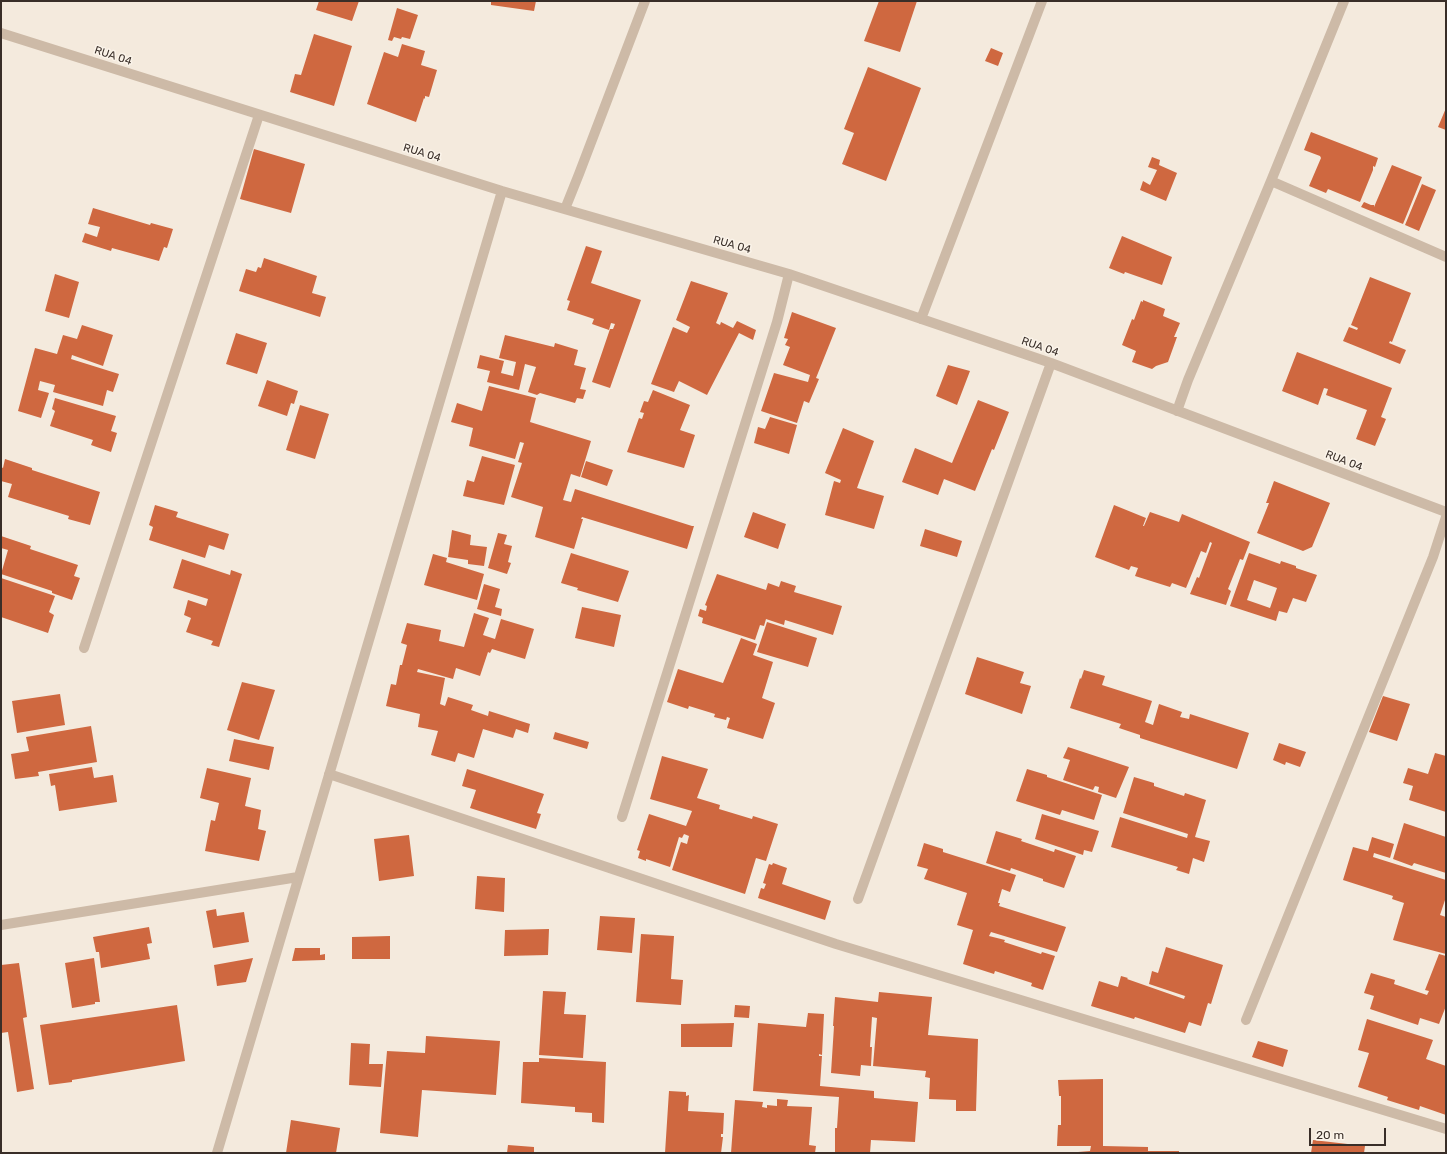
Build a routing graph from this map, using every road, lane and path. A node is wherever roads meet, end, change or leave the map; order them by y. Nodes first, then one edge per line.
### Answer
1 (645, 1) edge
2 (1042, 1) edge
3 (1344, 1) edge
4 (1, 33) edge
5 (259, 115) junction
6 (1271, 181) junction
7 (502, 191) junction
8 (565, 209) junction
9 (1446, 257) edge
10 (790, 274) junction
11 (921, 319) junction
12 (1051, 363) junction
13 (1177, 411) junction
14 (1446, 512) edge
15 (1446, 517) edge
16 (84, 648) dead end
17 (329, 774) junction
18 (622, 817) dead end
19 (298, 877) junction
20 (858, 899) dead end
21 (1, 925) edge
22 (1246, 1020) dead end
23 (1446, 1129) edge
24 (217, 1153) edge

1 - 8 street
2 - 11 street
3 - 6 street
4 - 5 street, RUA 04
5 - 7 street, RUA 04
5 - 16 street
6 - 9 street
6 - 13 street
7 - 8 street, RUA 04
7 - 17 street
8 - 10 street, RUA 04
10 - 11 street, RUA 04
10 - 18 street
11 - 12 street, RUA 04
12 - 13 street, RUA 04
12 - 20 street
13 - 14 street, RUA 04
15 - 22 street
17 - 19 street
17 - 23 street
19 - 21 street
19 - 24 street

